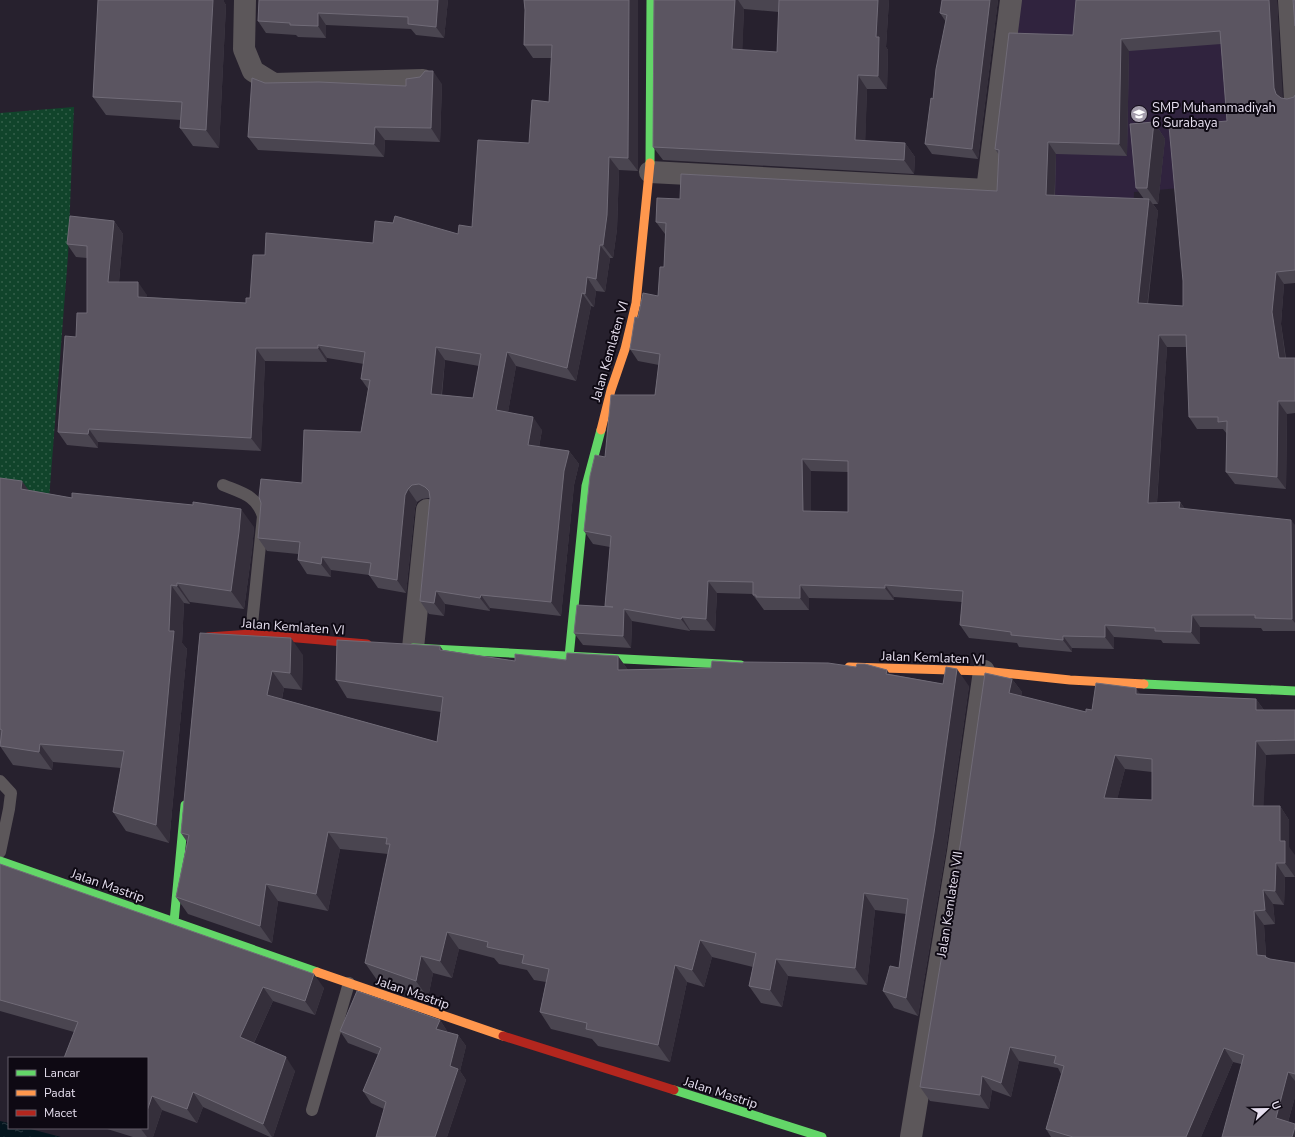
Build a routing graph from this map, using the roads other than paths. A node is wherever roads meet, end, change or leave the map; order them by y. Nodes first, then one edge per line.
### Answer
1 (245, 0) edge
2 (651, 0) edge
3 (1011, 0) edge
4 (1289, 0) edge
5 (423, 80) edge
6 (1295, 99) edge
7 (650, 172) junction
8 (223, 485) dead end
9 (426, 510) dead end
10 (251, 634) junction
11 (374, 645) edge
12 (409, 648) joint
13 (200, 651) edge
14 (569, 657) junction
15 (752, 666) edge
16 (838, 667) edge
17 (984, 671) junction
18 (1295, 691) edge
19 (0, 781) edge
20 (186, 794) edge
21 (0, 852) edge
22 (0, 861) edge
23 (174, 922) junction
24 (349, 983) junction
25 (312, 1110) dead end
26 (822, 1137) edge
27 (911, 1137) edge

1 - 5 street
2 - 7 street, Jalan Kemlaten VI
3 - 7 street
4 - 6 street
7 - 14 street, Jalan Kemlaten VI
8 - 10 lane
9 - 12 street
10 - 11 street, Jalan Kemlaten VI
10 - 13 street, Jalan Kemlaten VI
12 - 14 street
14 - 15 street
16 - 17 street, Jalan Kemlaten VI
17 - 18 street, Jalan Kemlaten VI
17 - 27 street, Jalan Kemlaten VII
19 - 21 lane
20 - 23 street
22 - 23 street, Jalan Mastrip
23 - 24 street, Jalan Mastrip
24 - 25 lane
24 - 26 street, Jalan Mastrip

